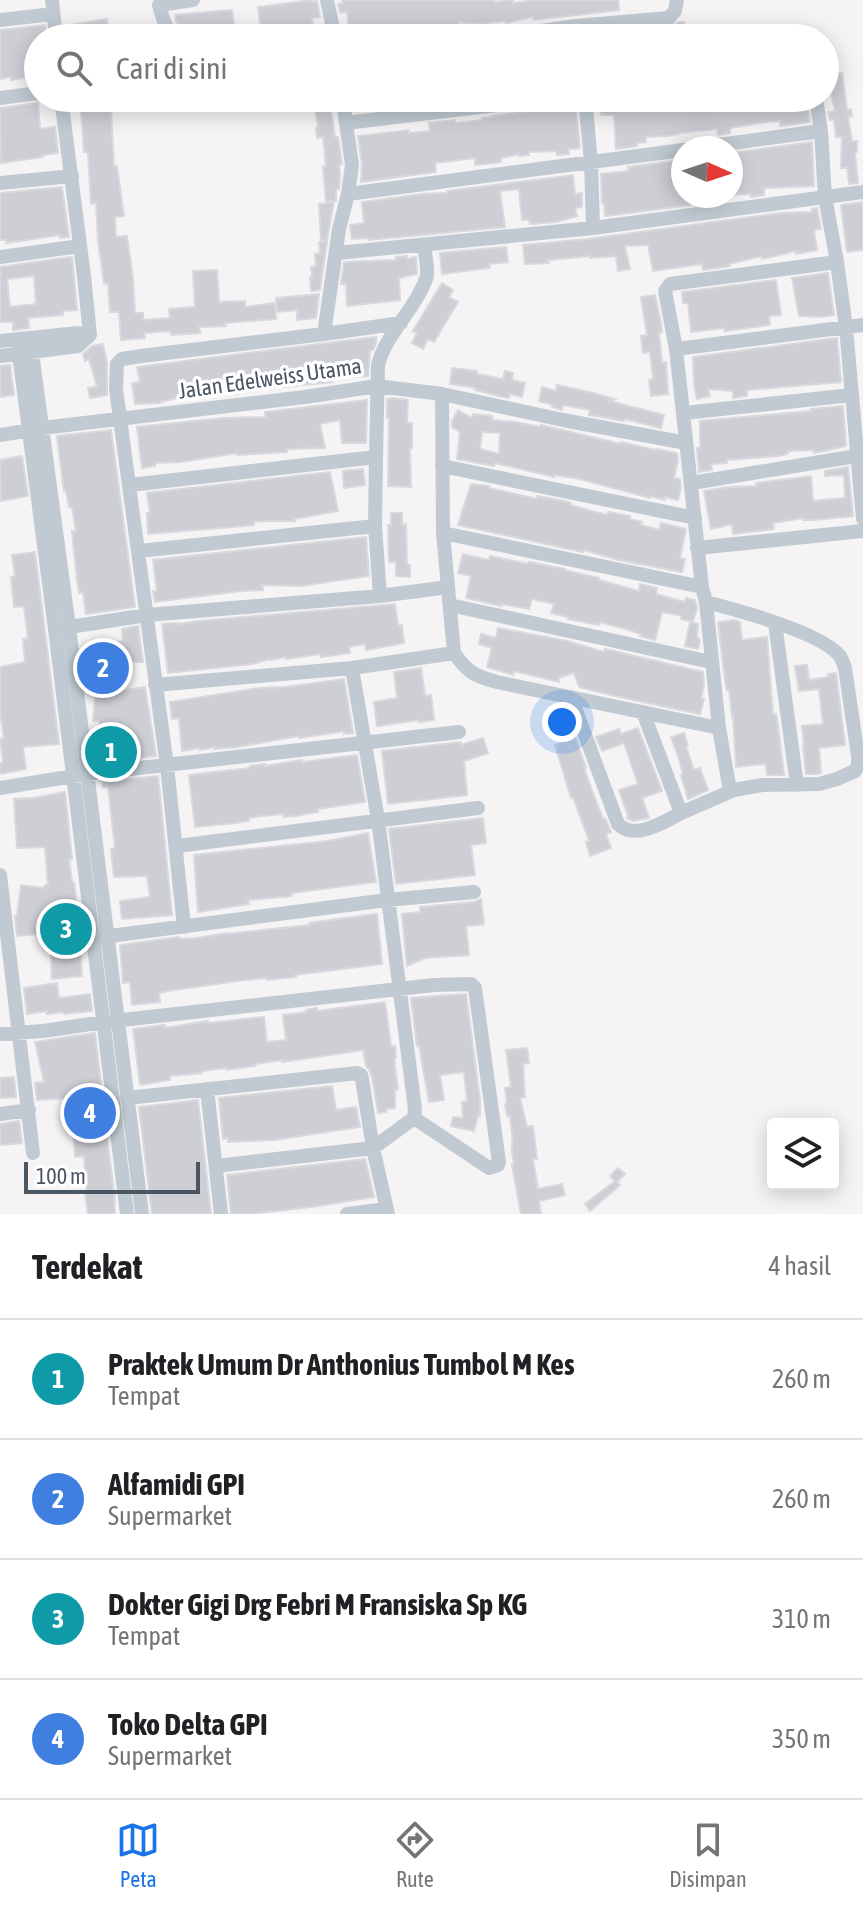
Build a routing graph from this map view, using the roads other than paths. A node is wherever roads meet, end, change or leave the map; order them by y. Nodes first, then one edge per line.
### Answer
1 (193, 0) edge
2 (327, 0) edge
3 (677, 0) edge
4 (159, 2) edge
5 (53, 7) edge
6 (0, 20) edge
7 (164, 24) edge
8 (332, 24) edge
9 (630, 24) edge
10 (24, 95) edge
11 (0, 98) edge
12 (63, 112) edge
13 (345, 112) edge
14 (439, 112) edge
15 (586, 112) edge
16 (818, 112) edge
17 (346, 123) junction
18 (821, 131) junction
19 (743, 142) edge
20 (671, 152) edge
21 (591, 162) junction
22 (72, 176) junction
23 (0, 183) edge
24 (863, 192) edge
25 (348, 194) junction
26 (825, 197) junction
27 (593, 228) junction
28 (424, 245) junction
29 (80, 246) junction
30 (337, 253) junction
31 (0, 257) edge
32 (837, 262) junction
33 (401, 323) junction
34 (863, 325) edge
35 (846, 328) junction
36 (324, 334) junction
37 (0, 341) edge
38 (25, 345) junction
39 (676, 349) junction
40 (0, 356) edge
41 (377, 386) junction
42 (442, 394) junction
43 (852, 395) junction
44 (684, 413) junction
45 (120, 419) junction
46 (36, 429) junction
47 (0, 435) edge
48 (686, 443) junction
49 (856, 456) junction
50 (376, 457) junction
51 (442, 466) junction
52 (692, 483) junction
53 (130, 485) junction
54 (695, 518) junction
55 (863, 519) edge
56 (375, 526) junction
57 (863, 531) edge
58 (443, 533) junction
59 (697, 548) junction
60 (139, 551) junction
61 (448, 587) junction
62 (702, 587) junction
63 (380, 596) junction
64 (706, 602) junction
65 (450, 605) junction
66 (147, 615) junction
67 (775, 623) junction
68 (62, 628) junction
69 (454, 653) junction
70 (711, 662) junction
71 (352, 668) junction
72 (155, 685) junction
73 (571, 697) junction
74 (643, 712) junction
75 (719, 728) junction
76 (459, 732) dead end
77 (366, 742) junction
78 (167, 766) junction
79 (79, 775) junction
80 (797, 785) junction
81 (0, 788) edge
82 (730, 791) junction
83 (478, 808) dead end
84 (681, 813) junction
85 (378, 820) junction
86 (177, 846) junction
87 (0, 875) edge
88 (474, 892) dead end
89 (387, 900) junction
90 (184, 927) junction
91 (101, 938) junction
92 (400, 990) junction
93 (111, 1022) junction
94 (18, 1033) junction
95 (0, 1034) edge
96 (207, 1089) junction
97 (127, 1098) junction
98 (29, 1110) junction
99 (0, 1114) edge
100 (414, 1118) junction
101 (373, 1148) junction
102 (33, 1153) dead end
103 (216, 1166) junction
104 (388, 1212) edge
105 (127, 1214) edge
106 (142, 1214) edge
107 (221, 1214) edge
108 (347, 1214) edge

1 - 4 street
2 - 8 street
3 - 9 street
4 - 7 street
5 - 6 street
10 - 11 street
12 - 22 street
13 - 17 street
14 - 17 street
15 - 21 street
16 - 18 street
17 - 25 street
18 - 19 street
18 - 26 street
20 - 21 street
21 - 25 street
21 - 27 street
22 - 23 street
22 - 29 street
24 - 26 street
25 - 30 street
26 - 27 street
26 - 32 street
27 - 28 street
28 - 30 street
28 - 33 street
29 - 31 street
29 - 38 street
30 - 36 street
32 - 35 street
32 - 39 street
33 - 36 street
33 - 41 street
34 - 35 street
35 - 39 street
35 - 43 street
36 - 45 street
37 - 38 street
38 - 40 street
38 - 46 street
39 - 44 street
41 - 42 street, Jalan Edelweiss Utama
41 - 45 street, Jalan Edelweiss Utama
41 - 50 street
42 - 48 street, Jalan Edelweiss Utama
42 - 51 street
43 - 44 street
43 - 49 street
44 - 48 street
45 - 46 street, Jalan Edelweiss Utama
45 - 53 street
46 - 47 street, Jalan Edelweiss Utama
46 - 68 street
48 - 52 street
49 - 52 street
49 - 55 street
50 - 53 street
50 - 56 street
51 - 54 street
51 - 58 street
52 - 54 street
53 - 60 street
54 - 59 street
56 - 60 street
56 - 63 street
57 - 59 street
58 - 61 street
58 - 62 street
59 - 62 street
60 - 66 street
61 - 63 street
61 - 65 street
62 - 64 street
63 - 66 street
64 - 67 street
64 - 70 street
65 - 69 street
65 - 70 street
66 - 68 street
66 - 72 street
67 - 80 street
67 - 80 street
68 - 79 street
69 - 71 street
69 - 73 street
70 - 75 street
71 - 72 street
71 - 77 street
72 - 78 street
73 - 74 street
73 - 84 street
74 - 75 street
74 - 84 street
75 - 82 street
76 - 77 street
77 - 78 street
77 - 85 street
78 - 79 street
78 - 86 street
79 - 81 street
79 - 91 street
80 - 82 street
82 - 84 street
83 - 85 street
85 - 86 street
85 - 89 street
86 - 90 street
87 - 94 street
88 - 89 street
89 - 90 street
89 - 92 street
90 - 91 street
91 - 93 street
92 - 93 street
92 - 100 street
92 - 100 street
93 - 94 street
93 - 97 street
93 - 105 street
94 - 95 street
94 - 98 street
96 - 97 street
96 - 101 street
96 - 103 street
97 - 106 street
98 - 99 street
98 - 102 street
100 - 101 street
101 - 103 street
101 - 104 street
103 - 107 street
104 - 108 street

